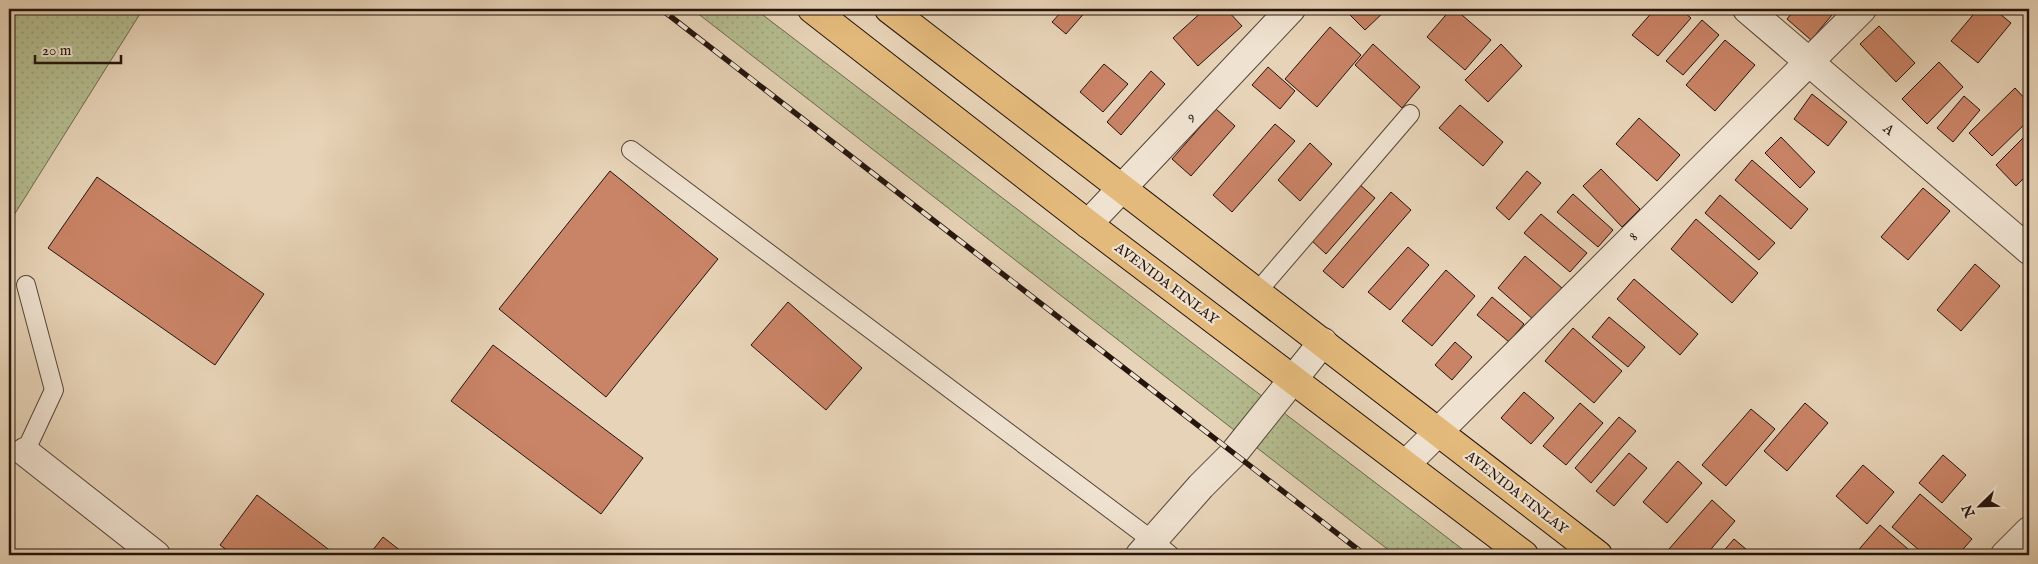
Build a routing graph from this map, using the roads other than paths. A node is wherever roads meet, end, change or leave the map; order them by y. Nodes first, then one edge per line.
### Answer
1 (812, 9) edge
2 (888, 9) edge
3 (1291, 9) edge
4 (1747, 9) edge
5 (1862, 9) edge
6 (1809, 60) junction
7 (1410, 114) dead end
8 (631, 150) dead end
9 (1121, 189) junction
10 (1088, 224) junction
11 (2029, 250) edge
12 (26, 285) dead end
13 (1257, 292) junction
14 (1323, 342) junction
15 (1293, 379) junction
16 (1438, 431) junction
17 (26, 452) joint
18 (1406, 464) junction
19 (2029, 532) edge
20 (1154, 550) edge
21 (156, 555) edge
22 (1524, 555) edge
23 (1598, 555) edge
24 (2005, 555) edge

1 - 10 highway, AVENIDA FINLAY
2 - 9 highway, AVENIDA FINLAY
3 - 9 street, 9
4 - 6 street, A
5 - 6 street, 8
6 - 11 street, A
6 - 16 street, 8
7 - 13 lane
8 - 20 lane
9 - 10 street, 9
9 - 13 highway, AVENIDA FINLAY
10 - 15 highway, AVENIDA FINLAY
12 - 17 lane
13 - 14 highway, AVENIDA FINLAY
14 - 15 street
14 - 16 highway, AVENIDA FINLAY
15 - 18 highway, AVENIDA FINLAY
15 - 20 street
16 - 18 street, 8
16 - 23 highway, AVENIDA FINLAY
17 - 21 street
18 - 22 highway, AVENIDA FINLAY
19 - 24 street

